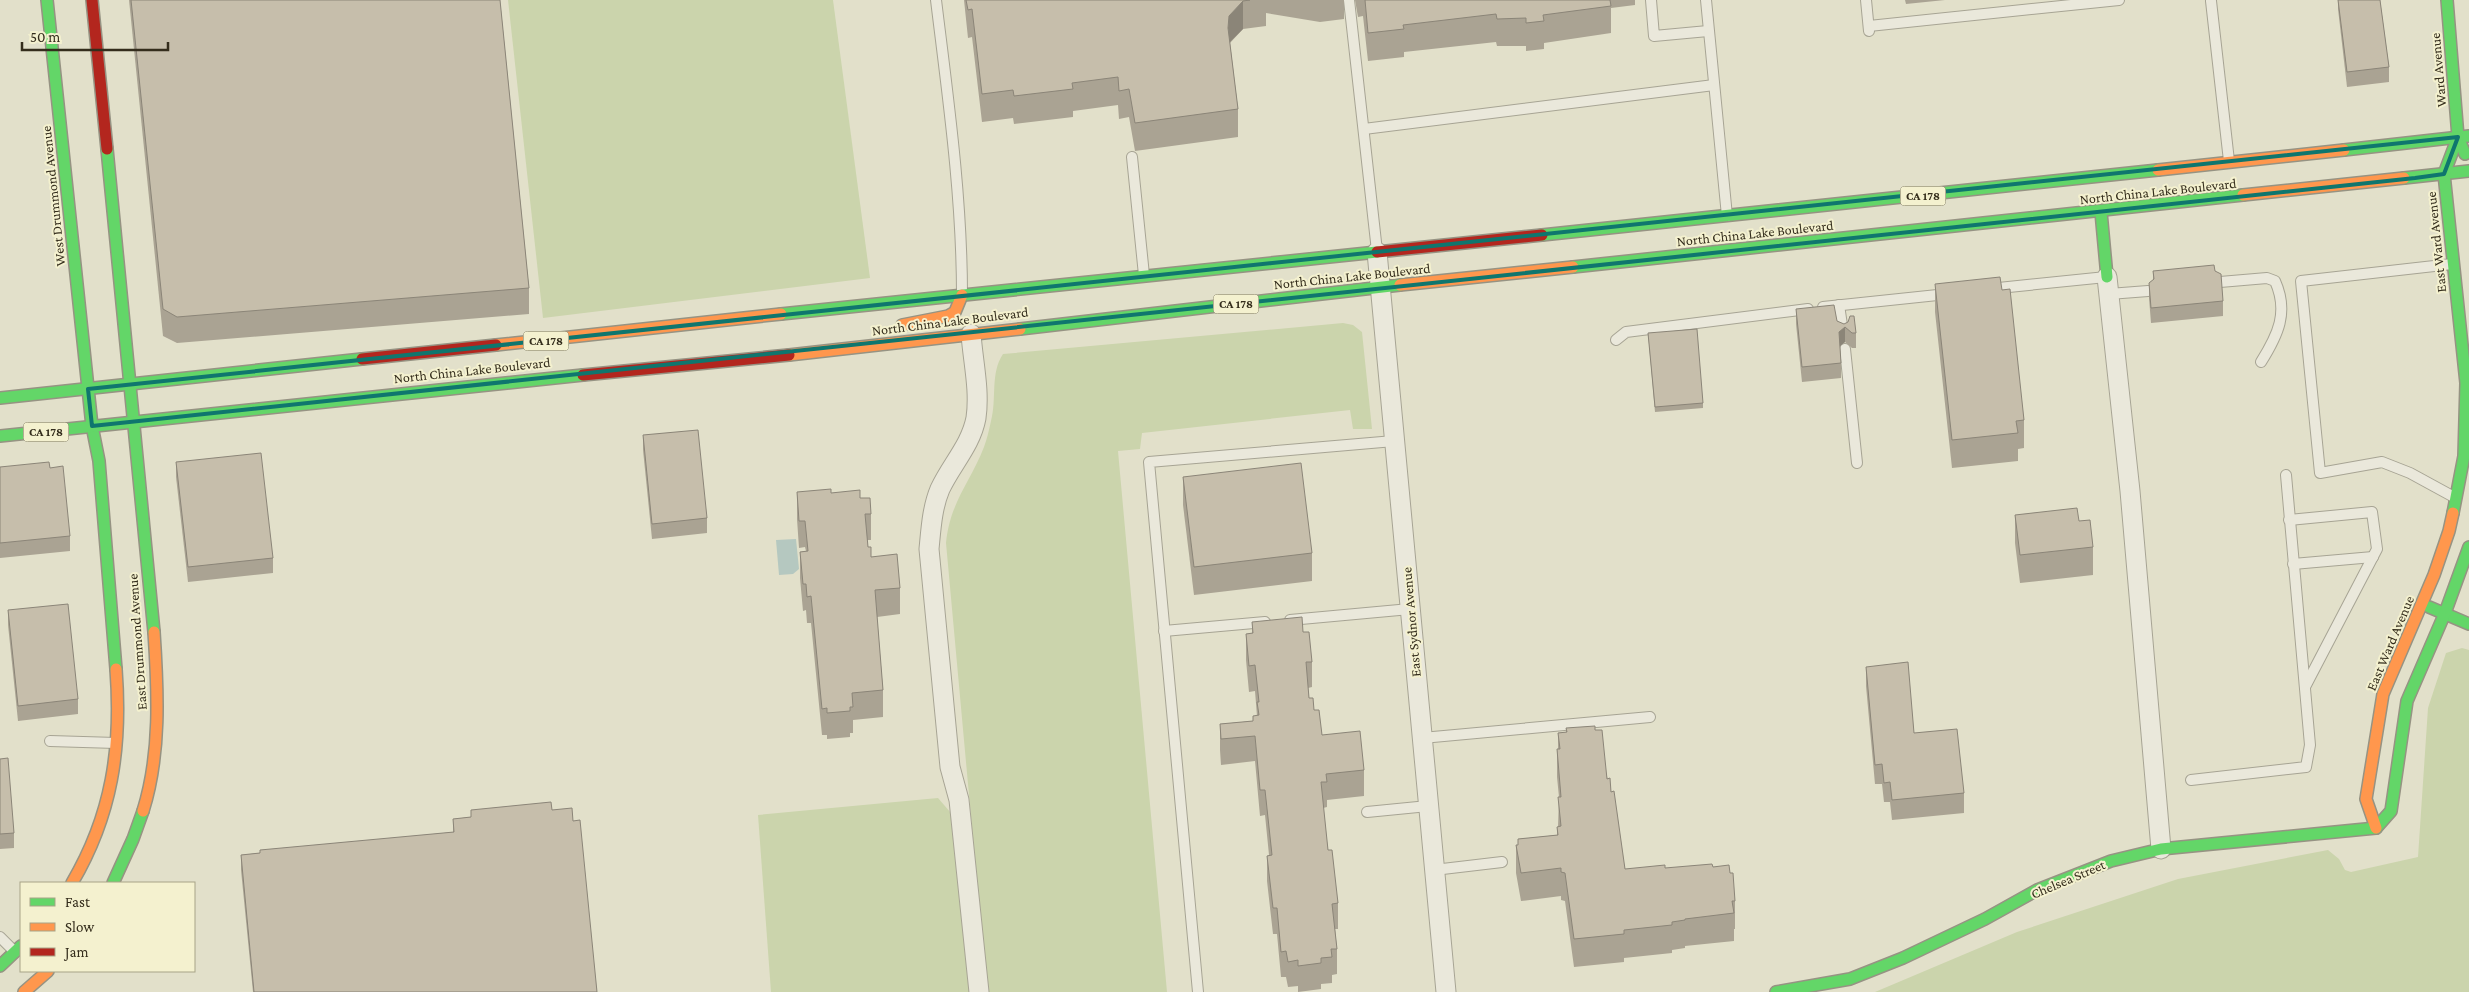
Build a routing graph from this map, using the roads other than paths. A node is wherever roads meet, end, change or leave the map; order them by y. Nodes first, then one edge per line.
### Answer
1 (47, 0) edge
2 (92, 0) edge
3 (936, 0) edge
4 (1349, 0) edge
5 (1651, 0) edge
6 (1706, 0) edge
7 (1866, 0) edge
8 (2119, 0) edge
9 (2447, 0) edge
10 (2211, 1) edge
11 (1708, 31) junction
12 (1714, 85) junction
13 (1364, 129) junction
14 (2464, 136) edge
15 (1132, 157) dead end
16 (2469, 162) edge
17 (2229, 164) junction
18 (2469, 171) edge
19 (2444, 174) junction
20 (2101, 212) junction
21 (1727, 216) junction
22 (1377, 252) junction
23 (2453, 264) junction
24 (1144, 278) junction
25 (2220, 282) edge
26 (2108, 285) junction
27 (1381, 287) junction
28 (1982, 290) edge
29 (2148, 290) edge
30 (1962, 292) edge
31 (962, 295) junction
32 (1839, 305) junction
33 (886, 327) dead end
34 (1843, 332) edge
35 (971, 334) junction
36 (824, 338) dead end
37 (1616, 340) dead end
38 (1845, 349) dead end
39 (809, 353) junction
40 (2261, 362) dead end
41 (131, 385) junction
42 (88, 389) junction
43 (0, 398) edge
44 (134, 423) junction
45 (92, 426) junction
46 (0, 436) edge
47 (1394, 440) junction
48 (1857, 464) dead end
49 (2286, 475) dead end
50 (2456, 498) junction
51 (2290, 520) junction
52 (2469, 547) edge
53 (2373, 557) junction
54 (2293, 564) junction
55 (2423, 604) junction
56 (1410, 609) junction
57 (2445, 613) junction
58 (2469, 624) edge
59 (1164, 631) junction
60 (2305, 688) junction
61 (1650, 717) dead end
62 (1422, 738) junction
63 (50, 741) dead end
64 (118, 743) junction
65 (2191, 780) dead end
66 (1428, 806) junction
67 (1367, 812) dead end
68 (2376, 828) junction
69 (2161, 849) junction
70 (1502, 862) dead end
71 (1434, 870) junction
72 (73, 882) edge
73 (113, 882) edge
74 (0, 937) edge
75 (19, 953) edge
76 (0, 966) edge
77 (41, 976) edge
78 (24, 992) edge
79 (979, 992) edge
80 (1198, 992) edge
81 (1446, 992) edge
82 (1776, 992) edge

1 - 42 main road, West Drummond Avenue
2 - 41 main road
3 - 31 lane
4 - 13 lane
5 - 11 lane
6 - 11 lane
7 - 8 lane
9 - 14 main road, Ward Avenue
10 - 17 lane
11 - 12 lane
12 - 13 lane
12 - 21 lane
13 - 22 lane
14 - 16 main road
14 - 17 main road, North China Lake Boulevard / CA 178
14 - 19 main road
15 - 24 lane
17 - 21 main road, North China Lake Boulevard / CA 178
18 - 19 main road, North China Lake Boulevard / CA 178
19 - 20 main road, North China Lake Boulevard / CA 178
19 - 23 main road, East Ward Avenue
20 - 26 main road
20 - 27 main road, North China Lake Boulevard / CA 178
21 - 22 main road, North China Lake Boulevard / CA 178
22 - 24 main road, North China Lake Boulevard / CA 178
22 - 27 street, East Sydnor Avenue
23 - 50 main road, East Ward Avenue
23 - 50 lane
24 - 31 main road, North China Lake Boulevard / CA 178
25 - 40 lane
26 - 28 lane
26 - 29 lane
26 - 69 street
27 - 35 main road, North China Lake Boulevard / CA 178
27 - 47 street, East Sydnor Avenue
30 - 32 lane
31 - 33 main road
31 - 41 main road, North China Lake Boulevard / CA 178
32 - 34 lane
32 - 37 lane
35 - 39 main road, North China Lake Boulevard / CA 178
35 - 79 street
36 - 39 main road
38 - 48 lane
39 - 44 main road, North China Lake Boulevard / CA 178
41 - 42 main road, North China Lake Boulevard / CA 178
41 - 44 main road, East Drummond Avenue
42 - 43 main road, North China Lake Boulevard / CA 178
42 - 45 main road, West Drummond Avenue
44 - 45 main road, North China Lake Boulevard / CA 178
44 - 73 main road, East Drummond Avenue
45 - 46 main road, North China Lake Boulevard / CA 178
45 - 64 main road, East Drummond Avenue
47 - 56 street, East Sydnor Avenue
47 - 59 lane
49 - 51 lane
50 - 55 main road, East Ward Avenue
51 - 53 lane
51 - 54 lane
52 - 57 main road
53 - 54 lane
53 - 60 lane
54 - 60 lane
55 - 57 main road
55 - 68 main road, East Ward Avenue
56 - 59 lane
56 - 62 street, East Sydnor Avenue
57 - 58 main road
57 - 68 main road
59 - 80 lane
60 - 65 lane
61 - 62 lane
62 - 66 street, East Sydnor Avenue
63 - 64 lane
64 - 72 main road, East Drummond Avenue
66 - 67 lane
66 - 71 street, East Sydnor Avenue
68 - 69 main road, Chelsea Street
69 - 82 main road, Chelsea Street
70 - 71 lane
71 - 81 street, East Sydnor Avenue
74 - 75 lane
75 - 76 main road
77 - 78 main road

